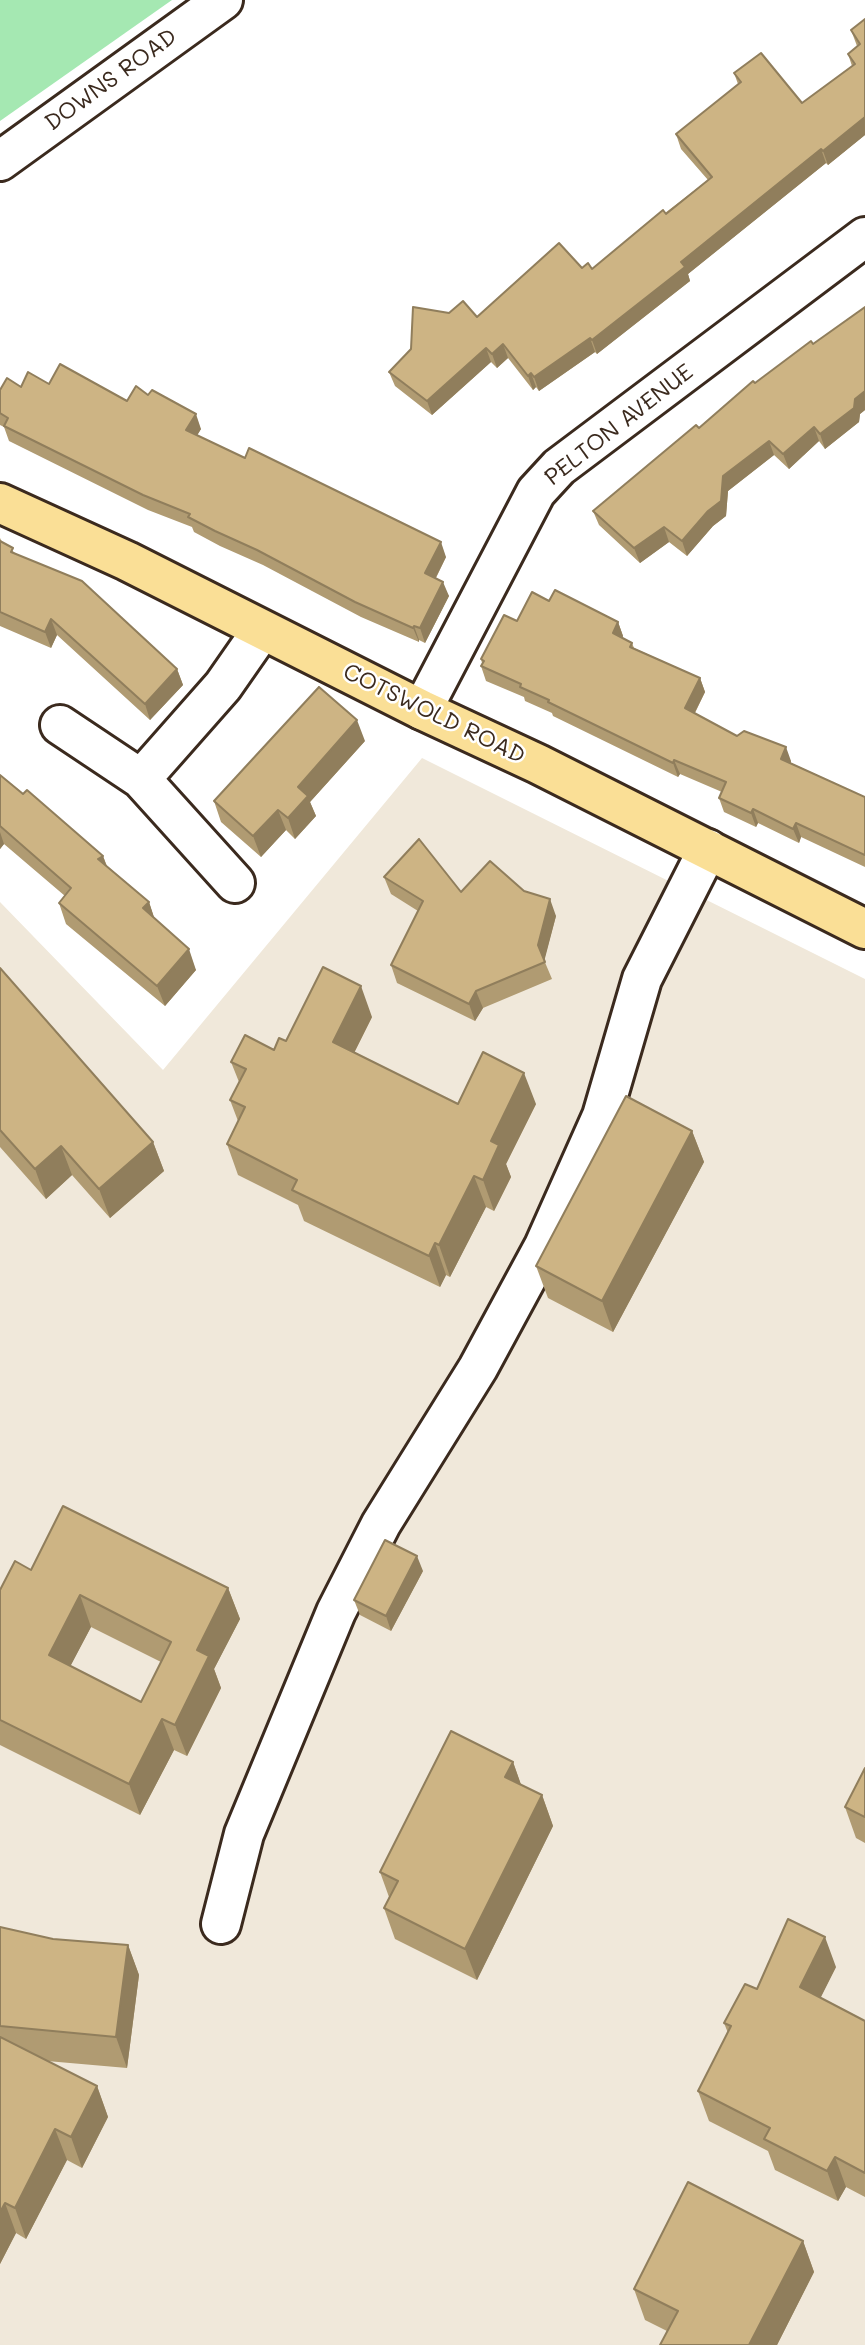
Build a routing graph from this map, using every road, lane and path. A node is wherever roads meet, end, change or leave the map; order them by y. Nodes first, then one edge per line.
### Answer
1 (223, 0) edge
2 (0, 161) edge
3 (865, 237) edge
4 (0, 503) edge
5 (262, 630) junction
6 (422, 710) junction
7 (60, 725) dead end
8 (141, 779) junction
9 (708, 849) junction
10 (235, 883) dead end
11 (865, 929) edge
12 (221, 1924) dead end

1 - 2 street, DOWNS ROAD
3 - 6 street, PELTON AVENUE
4 - 5 main road, COTSWOLD ROAD
5 - 6 main road, COTSWOLD ROAD
5 - 8 street
6 - 9 main road, COTSWOLD ROAD
7 - 8 street
8 - 10 street
9 - 11 main road, COTSWOLD ROAD
9 - 12 street

